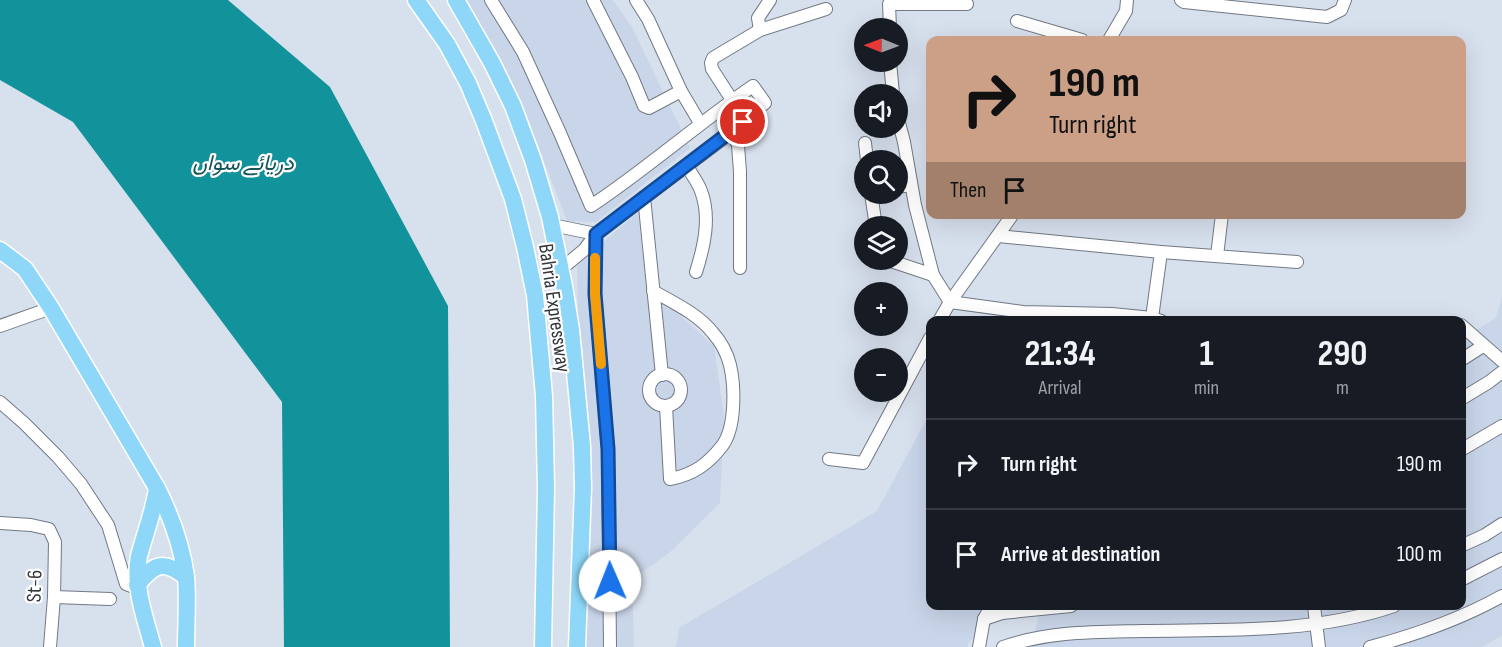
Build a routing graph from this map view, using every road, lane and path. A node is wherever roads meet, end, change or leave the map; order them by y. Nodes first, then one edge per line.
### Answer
1 (416, 0) edge
2 (456, 0) edge
3 (491, 0) edge
4 (593, 0) edge
5 (636, 0) edge
6 (770, 0) edge
7 (1127, 0) edge
8 (1181, 0) edge
9 (1345, 0) edge
10 (967, 4) dead end
11 (826, 9) dead end
12 (890, 18) edge
13 (1017, 21) dead end
14 (760, 30) junction
15 (1068, 36) edge
16 (1111, 36) edge
17 (681, 91) junction
18 (732, 100) junction
19 (700, 123) junction
20 (732, 132) junction
21 (903, 138) edge
22 (865, 143) dead end
23 (866, 150) edge
24 (687, 166) junction
25 (911, 185) junction
26 (908, 186) edge
27 (615, 191) junction
28 (644, 197) junction
29 (628, 209) junction
30 (1010, 219) edge
31 (1221, 219) edge
32 (552, 225) junction
33 (596, 234) junction
34 (998, 236) junction
35 (0, 250) edge
36 (1161, 252) junction
37 (1217, 256) junction
38 (1297, 262) dead end
39 (908, 267) edge
40 (561, 268) junction
41 (740, 268) dead end
42 (696, 272) dead end
43 (933, 275) junction
44 (653, 291) junction
45 (950, 302) junction
46 (51, 308) junction
47 (942, 316) edge
48 (1130, 316) edge
49 (1156, 316) edge
50 (0, 326) edge
51 (1466, 330) edge
52 (926, 345) edge
53 (1483, 346) junction
54 (1466, 357) edge
55 (1502, 361) edge
56 (1502, 372) edge
57 (662, 375) junction
58 (1466, 396) edge
59 (0, 402) edge
60 (666, 406) junction
61 (1502, 426) edge
62 (1466, 447) edge
63 (829, 459) dead end
64 (157, 488) junction
65 (0, 523) edge
66 (1502, 524) edge
67 (1466, 544) edge
68 (1502, 559) edge
69 (186, 577) junction
70 (1466, 577) edge
71 (137, 585) junction
72 (1502, 596) edge
73 (54, 597) junction
74 (110, 599) dead end
75 (989, 610) edge
76 (1032, 610) edge
77 (1314, 610) edge
78 (1382, 610) edge
79 (984, 618) junction
80 (1316, 625) junction
81 (50, 647) edge
82 (153, 647) edge
83 (186, 647) edge
84 (543, 647) edge
85 (577, 647) edge
86 (610, 647) edge
87 (979, 647) edge
88 (1003, 647) edge
89 (1319, 647) edge
90 (1370, 647) edge

1 - 84 main road, Bahria Expressway
2 - 32 main road, Bahria Expressway
3 - 27 street
4 - 17 street
5 - 17 street
6 - 14 street
7 - 16 street
8 - 9 street
10 - 12 street
11 - 14 street
13 - 15 street
14 - 18 street
17 - 19 street
18 - 19 street
18 - 20 street
19 - 27 street
20 - 24 street
20 - 41 street
21 - 25 street
22 - 23 street
24 - 28 street
24 - 42 street
25 - 26 street
25 - 43 street
27 - 29 street
28 - 29 street
28 - 44 street
29 - 33 street
30 - 34 street
31 - 37 street
32 - 33 street
32 - 40 main road, Bahria Expressway
33 - 40 street
33 - 86 street
34 - 36 street
34 - 45 street
35 - 46 main road
36 - 37 street
36 - 49 street
37 - 38 street
39 - 43 street
40 - 85 main road, Bahria Expressway
43 - 45 street
44 - 57 street
44 - 60 street
45 - 47 street
45 - 48 street
46 - 50 street
46 - 64 main road
51 - 53 street
52 - 63 street
53 - 54 street
53 - 55 street
56 - 58 street
57 - 60 street
57 - 60 street
59 - 71 street
61 - 62 street
64 - 69 main road
64 - 71 main road
65 - 73 street, St-6
66 - 67 street
68 - 70 street
69 - 71 main road
69 - 83 main road
71 - 82 main road
72 - 90 street
73 - 74 street
73 - 81 street, St-6
75 - 79 street
76 - 79 street
77 - 80 street
78 - 80 street
79 - 87 street
80 - 88 street
80 - 89 street

